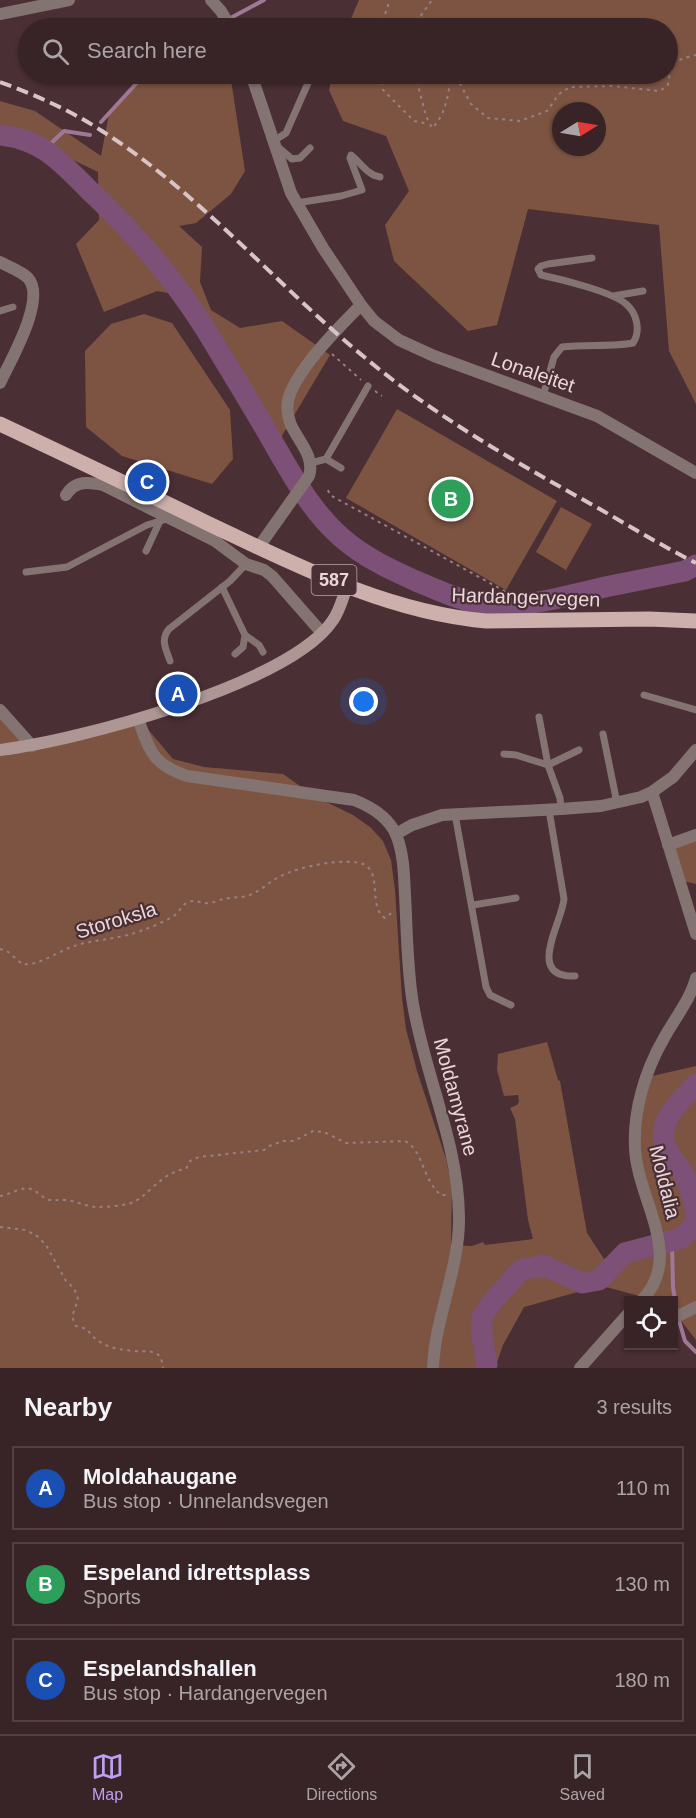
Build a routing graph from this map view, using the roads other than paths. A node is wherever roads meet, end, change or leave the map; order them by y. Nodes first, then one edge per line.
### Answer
1 (69, 0) edge
2 (211, 0) edge
3 (0, 14) edge
4 (225, 18) edge
5 (254, 84) edge
6 (308, 84) edge
7 (272, 141) junction
8 (310, 148) dead end
9 (380, 177) dead end
10 (296, 203) junction
11 (592, 258) dead end
12 (0, 262) edge
13 (643, 291) dead end
14 (611, 296) junction
15 (360, 305) junction
16 (13, 307) dead end
17 (0, 311) edge
18 (0, 383) edge
19 (368, 386) road end
20 (543, 396) junction
21 (0, 424) edge
22 (326, 459) junction
23 (341, 468) dead end
24 (310, 470) junction
25 (696, 473) edge
26 (66, 495) dead end
27 (163, 521) junction
28 (258, 548) junction
29 (146, 551) dead end
30 (246, 564) junction
31 (27, 572) dead end
32 (347, 586) junction
33 (222, 587) junction
34 (696, 621) edge
35 (322, 633) junction
36 (244, 635) junction
37 (263, 652) dead end
38 (235, 654) dead end
39 (170, 661) dead end
40 (644, 695) dead end
41 (0, 710) edge
42 (696, 710) edge
43 (538, 717) dead end
44 (138, 719) junction
45 (603, 734) dead end
46 (32, 746) junction
47 (0, 750) edge
48 (579, 750) dead end
49 (696, 750) edge
50 (504, 754) dead end
51 (548, 765) junction
52 (652, 792) junction
53 (617, 803) junction
54 (555, 810) junction
55 (455, 814) junction
56 (396, 834) junction
57 (696, 835) edge
58 (668, 845) junction
59 (516, 898) dead end
60 (691, 900) edge
61 (473, 905) junction
62 (696, 934) edge
63 (575, 976) dead end
64 (696, 978) edge
65 (511, 1005) dead end
66 (647, 1296) edge
67 (696, 1307) edge
68 (678, 1316) edge
69 (624, 1318) edge
70 (433, 1368) edge
71 (580, 1368) edge

1 - 3 street
2 - 4 street
5 - 7 street, Lonaleitet
6 - 7 lane
7 - 8 lane
7 - 10 street, Lonaleitet
9 - 10 lane
10 - 15 street, Lonaleitet
11 - 14 lane
12 - 18 street
13 - 14 lane
14 - 20 lane
15 - 20 street, Lonaleitet
15 - 24 street
16 - 17 lane
19 - 22 lane
20 - 25 street, Lonaleitet
21 - 28 main road, Hardangervegen / 587
22 - 23 lane
22 - 24 lane
24 - 28 street
26 - 27 street
27 - 29 lane
27 - 30 street
27 - 31 lane
28 - 32 main road, Hardangervegen / 587
30 - 33 lane
30 - 35 street
32 - 34 main road, Hardangervegen / 587
32 - 35 main road
33 - 36 lane
33 - 39 lane
35 - 44 main road
36 - 37 lane
36 - 38 lane
40 - 42 lane
41 - 46 street
43 - 51 lane
44 - 46 main road
44 - 56 street
45 - 53 lane
46 - 47 main road
48 - 51 lane
49 - 52 street
50 - 51 lane
51 - 54 lane
52 - 53 street
52 - 58 street
53 - 54 street
54 - 55 street
54 - 63 lane
55 - 56 street
55 - 61 lane
56 - 70 street, Moldamyrane
57 - 58 street
58 - 60 street
59 - 61 lane
60 - 62 street
61 - 65 lane
64 - 66 street, Moldalia
67 - 68 street
69 - 71 street

